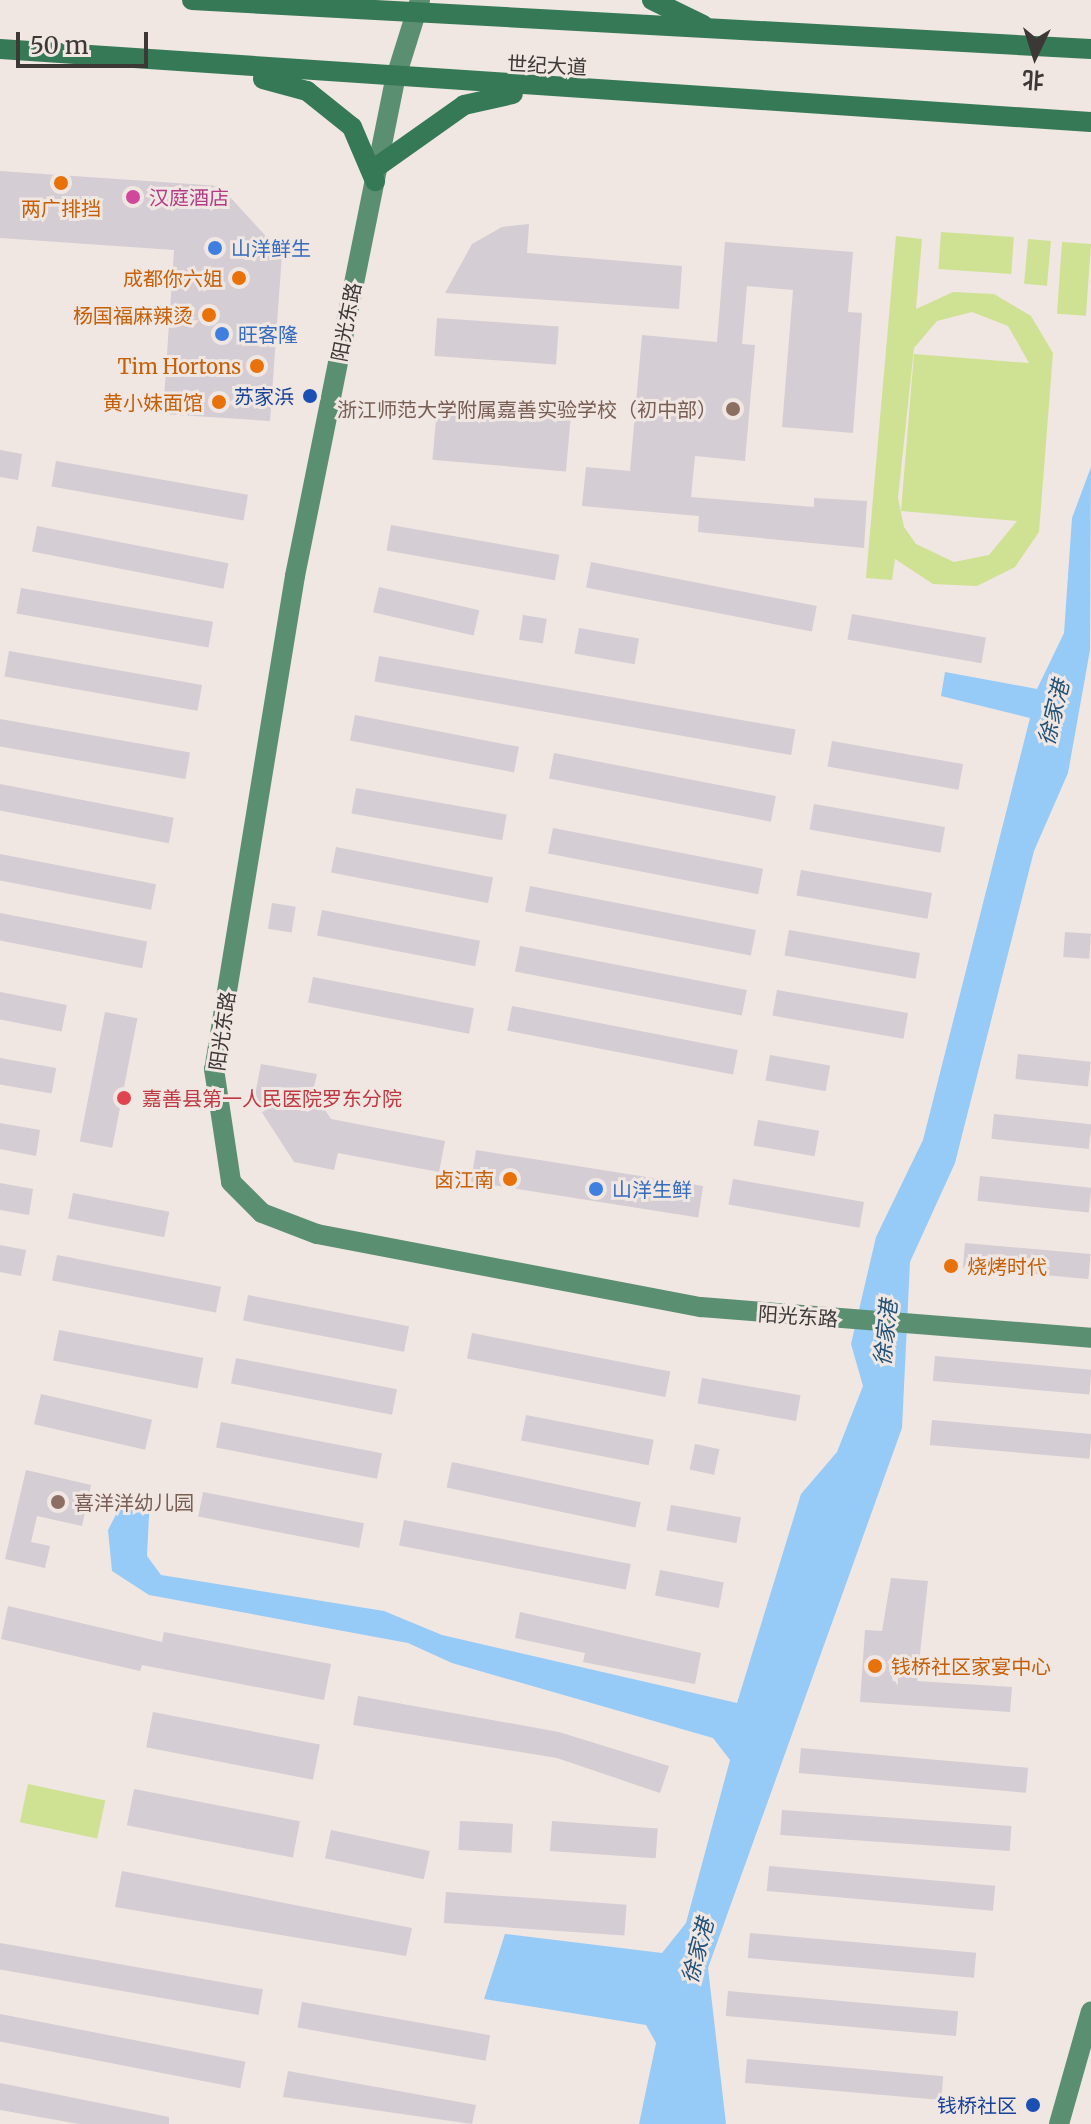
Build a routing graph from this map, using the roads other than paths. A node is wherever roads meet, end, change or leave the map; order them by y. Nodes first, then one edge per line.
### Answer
1 (192, 0) edge
2 (652, 0) edge
3 (252, 2) edge
4 (418, 6) edge
5 (710, 29) junction
6 (0, 49) edge
7 (1091, 49) edge
8 (130, 60) junction
9 (395, 80) junction
10 (537, 88) junction
11 (1091, 122) edge
12 (376, 173) junction
13 (1091, 1338) edge
14 (1091, 2011) edge
15 (1059, 2124) edge

1 - 3 main road
2 - 5 main road
3 - 4 main road
4 - 5 main road
4 - 9 street, 阳光东路
5 - 7 main road
6 - 8 main road, 世纪大道
8 - 9 main road, 世纪大道
8 - 12 main road
9 - 10 main road, 世纪大道
9 - 12 street, 阳光东路
10 - 11 main road, 世纪大道
10 - 12 main road
12 - 13 street, 阳光东路
14 - 15 street

